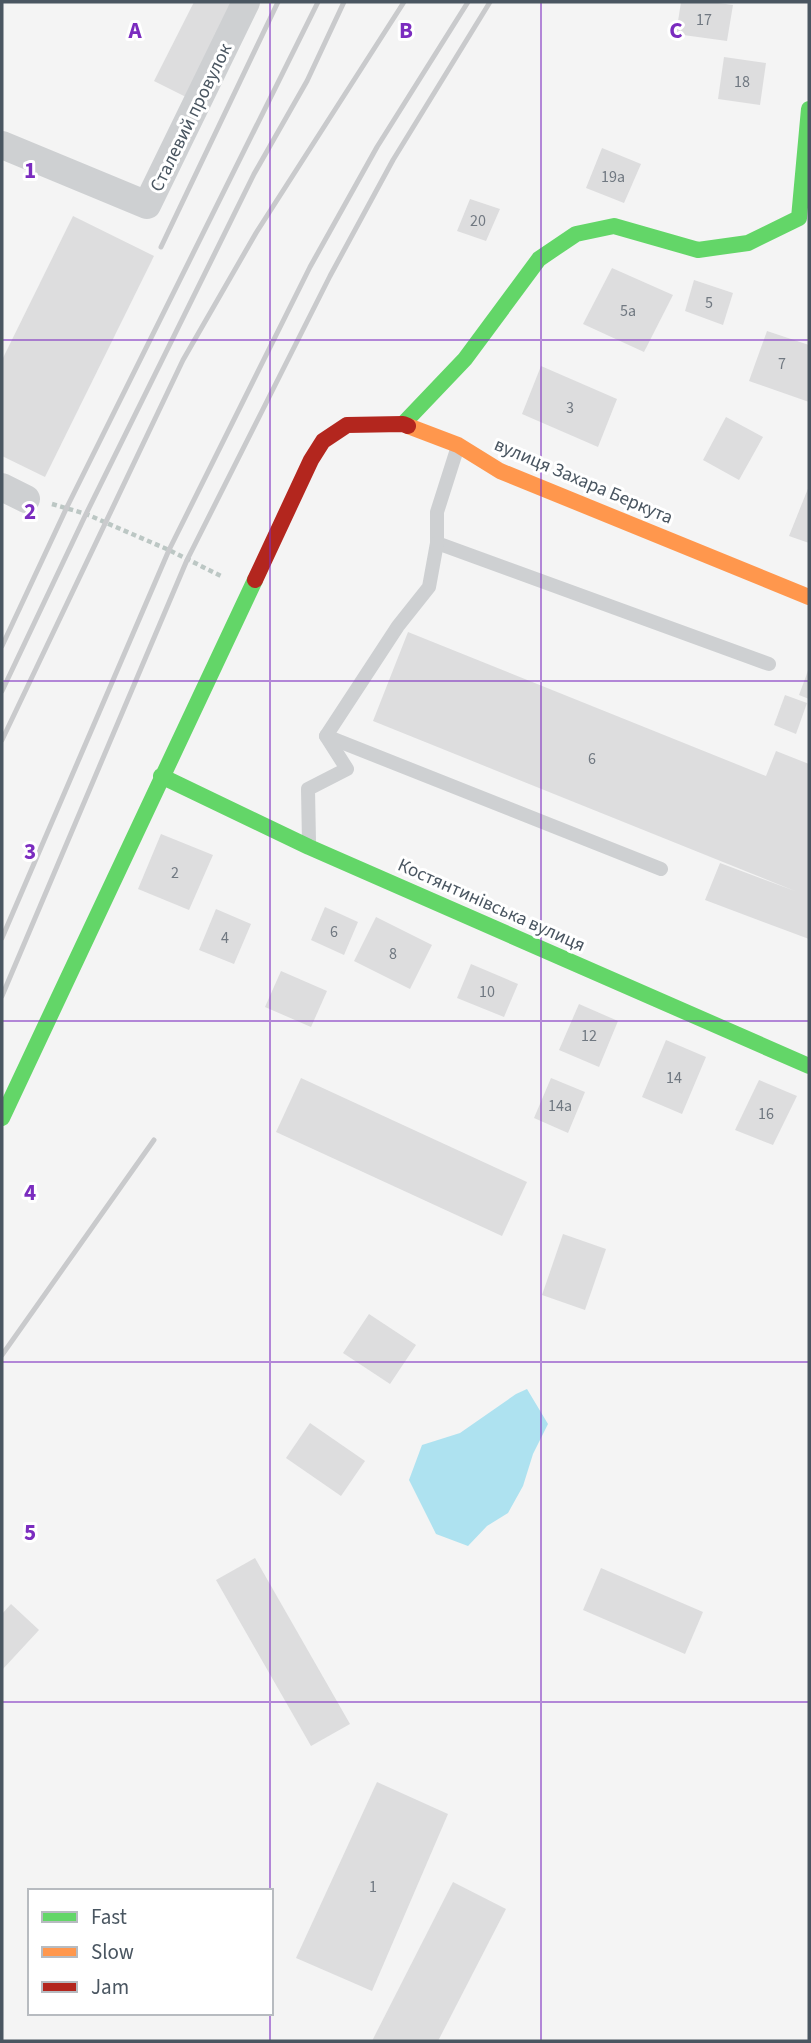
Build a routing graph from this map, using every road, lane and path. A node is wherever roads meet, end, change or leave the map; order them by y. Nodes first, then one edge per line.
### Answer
1 (246, 2) edge
2 (809, 109) edge
3 (2, 145) edge
4 (804, 216) edge
5 (403, 424) junction
6 (458, 444) junction
7 (14, 493) edge
8 (437, 543) junction
9 (250, 590) junction
10 (809, 597) edge
11 (769, 664) dead end
12 (326, 736) junction
13 (161, 776) junction
14 (309, 847) junction
15 (660, 869) dead end
16 (809, 1066) edge
17 (2, 1118) edge

1 - 3 street, Сталевий провулок
2 - 4 street
4 - 5 street
5 - 6 street, вулиця Захара Беркута
5 - 9 street, вулиця Захара Беркута
6 - 8 lane
6 - 10 street, вулиця Захара Беркута
7 - 9 path
8 - 11 lane
8 - 12 lane
9 - 13 street, вулиця Захара Беркута
12 - 14 lane
12 - 15 lane
13 - 14 street, Костянтинівська вулиця
13 - 17 street, вулиця Захара Беркута
14 - 16 street, Костянтинівська вулиця

